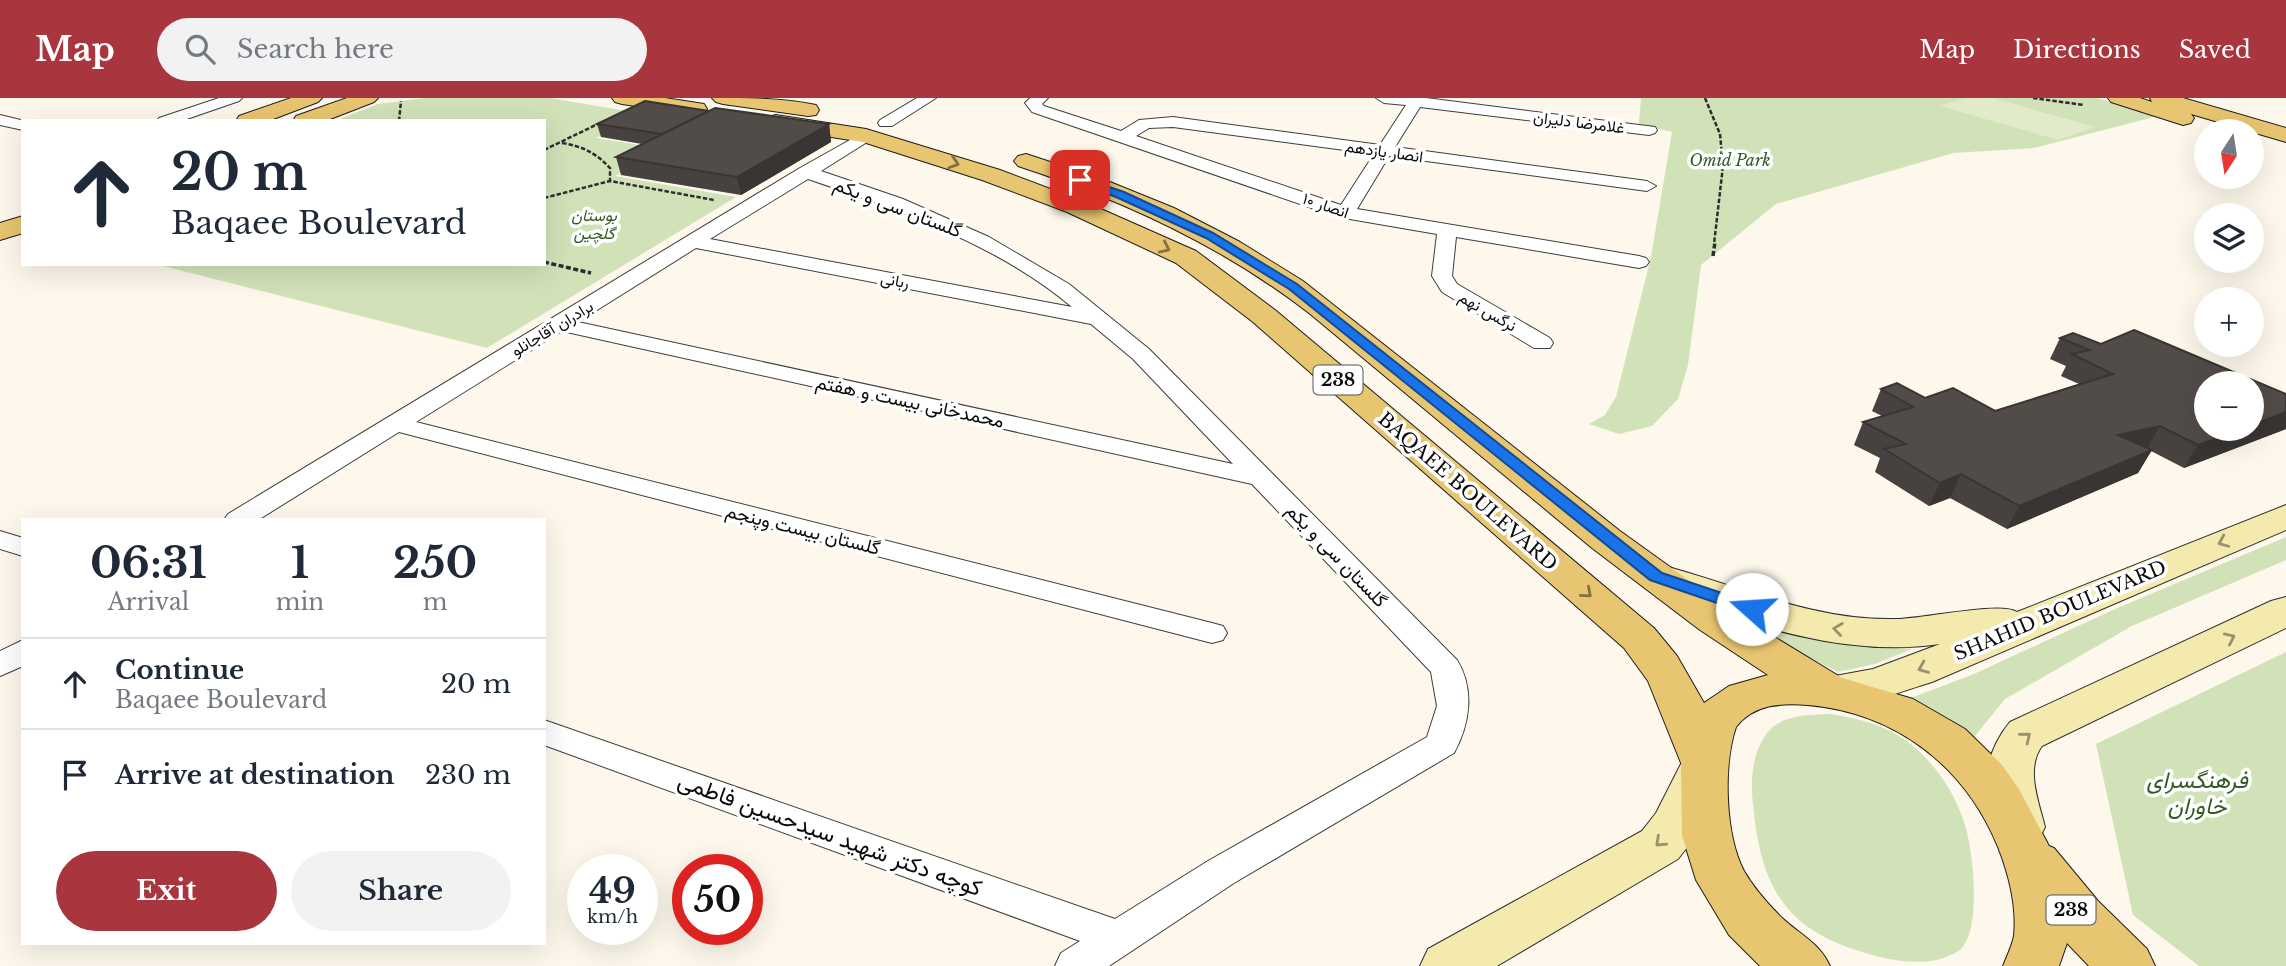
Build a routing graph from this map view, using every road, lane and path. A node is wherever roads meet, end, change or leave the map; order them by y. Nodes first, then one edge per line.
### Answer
1 (234, 98) edge
2 (311, 98) edge
3 (367, 98) edge
4 (622, 98) edge
5 (723, 98) edge
6 (928, 98) edge
7 (1040, 98) edge
8 (1384, 98) edge
9 (1705, 98) edge
10 (2033, 98) edge
11 (2061, 98) edge
12 (2118, 98) edge
13 (2163, 98) edge
14 (1416, 100) edge
15 (401, 101) dead end
16 (172, 119) edge
17 (253, 119) edge
18 (309, 119) edge
19 (399, 119) edge
20 (0, 120) edge
21 (603, 121) edge
22 (2194, 121) edge
23 (21, 125) edge
24 (876, 130) junction
25 (1649, 130) dead end
26 (2286, 135) edge
27 (1125, 136) junction
28 (560, 142) junction
29 (2264, 143) edge
30 (546, 149) edge
31 (2286, 149) edge
32 (1384, 151) junction
33 (806, 173) junction
34 (610, 181) junction
35 (1647, 186) dead end
36 (546, 197) edge
37 (714, 200) edge
38 (21, 201) edge
39 (0, 208) edge
40 (1345, 213) junction
41 (21, 225) edge
42 (0, 232) edge
43 (1447, 232) junction
44 (693, 242) junction
45 (1713, 256) dead end
46 (546, 262) edge
47 (1639, 262) dead end
48 (593, 274) dead end
49 (1098, 318) junction
50 (558, 324) junction
51 (1542, 343) dead end
52 (395, 424) junction
53 (1262, 478) junction
54 (2286, 516) edge
55 (241, 518) edge
56 (0, 540) edge
57 (21, 546) edge
58 (1656, 576) junction
59 (2286, 611) edge
60 (2052, 613) junction
61 (1212, 634) dead end
62 (21, 652) edge
63 (0, 665) edge
64 (1829, 691) junction
65 (546, 733) edge
66 (1705, 763) junction
67 (2024, 847) junction
68 (1116, 937) junction
69 (1074, 966) edge
70 (1448, 966) edge
71 (1802, 966) edge
72 (2031, 966) edge
73 (2127, 966) edge

1 - 16 street
2 - 17 main road
3 - 18 main road
4 - 24 main road, BAQAEE BOULEVARD / 238
5 - 24 main road, BAQAEE BOULEVARD / 238
6 - 24 street, برادران آقاجانلو
7 - 27 street, انصار ۱۰
8 - 14 street, غلامرضا دلیران
9 - 45 path
10 - 11 path
12 - 22 main road
13 - 26 main road
14 - 25 street, غلامرضا دلیران
14 - 32 street
15 - 19 path
20 - 23 street
21 - 28 path
24 - 33 street, برادران آقاجانلو
24 - 58 main road, BAQAEE BOULEVARD / 238
24 -> 66 main road, BAQAEE BOULEVARD / 238
27 - 32 street, انصار یازدهم
27 - 40 street, انصار ۱۰
28 - 30 path
28 - 34 path
29 - 31 main road
32 - 35 street, انصار یازدهم
32 - 40 street
33 - 44 street, برادران آقاجانلو
33 - 49 street, گلستان سی و یکم
34 - 36 path
34 - 37 path
38 - 39 main road
40 - 43 street, انصار ۱۰
41 - 42 main road
43 - 47 street, انصار ۱۰
43 - 51 street, نرگس نهم
44 - 49 street, ربانی
44 - 50 street, برادران آقاجانلو
46 - 48 path
49 - 53 street, گلستان سی و یکم
50 - 52 street, برادران آقاجانلو
50 - 53 street, محمدخانی بیست و هفتم
52 - 55 street, برادران آقاجانلو
52 - 61 street, گلستان بیست وپنجم
53 - 68 street, گلستان سی و یکم
54 -> 60 main road, SHAHID BOULEVARD
56 - 57 street
60 -> 58 main road
58 - 64 main road, BAQAEE BOULEVARD / 238
67 -> 59 main road
60 -> 64 main road, SHAHID BOULEVARD
62 - 63 street
64 - 66 main road
64 - 67 main road
65 - 68 street, کوچه دکتر شهید سیدحسین فاطمی
66 -> 70 main road
66 - 71 main road
67 - 72 main road
67 - 73 main road, 238
68 - 69 street, گلستان سی و یکم

